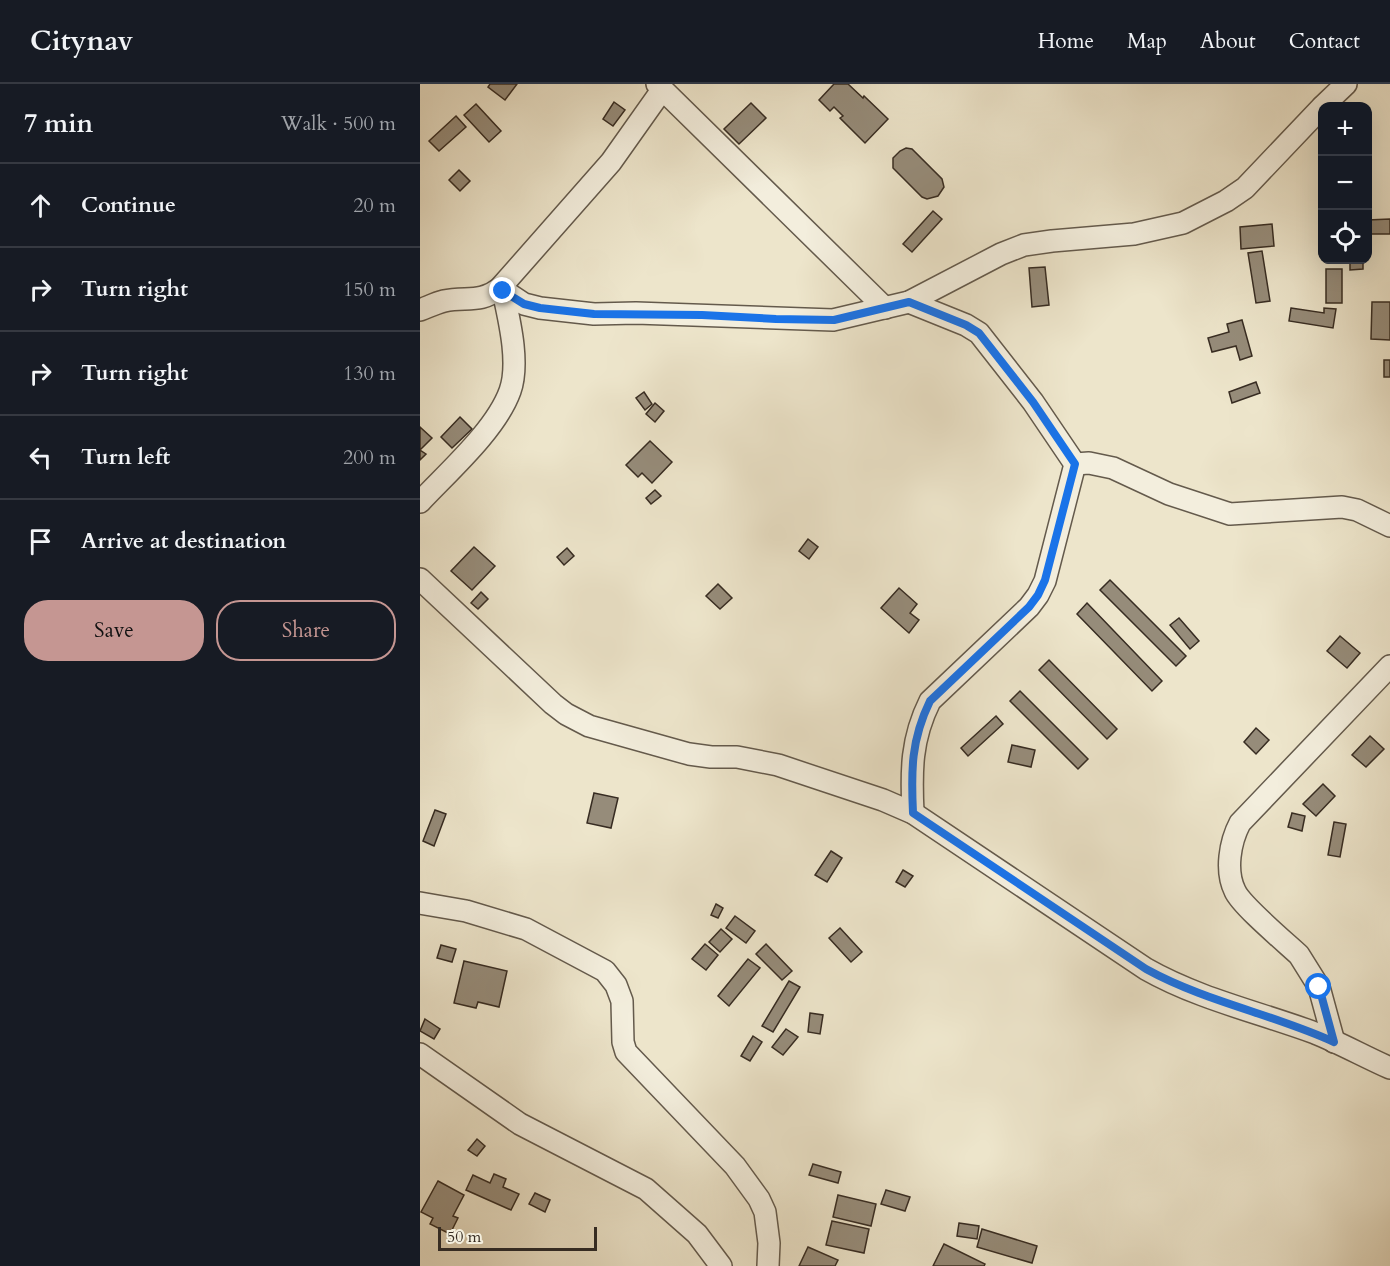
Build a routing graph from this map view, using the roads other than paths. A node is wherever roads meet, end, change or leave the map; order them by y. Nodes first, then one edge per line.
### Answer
1 (1346, 84) edge
2 (660, 87) edge
3 (1328, 102) edge
4 (1318, 112) edge
5 (501, 289) junction
6 (909, 302) junction
7 (885, 308) junction
8 (420, 310) edge
9 (1075, 464) junction
10 (420, 502) edge
11 (1390, 526) edge
12 (420, 579) edge
13 (1390, 666) edge
14 (913, 813) junction
15 (420, 903) edge
16 (1334, 1042) junction
17 (420, 1054) edge
18 (1390, 1068) edge
19 (721, 1266) edge
20 (768, 1266) edge

1 - 3 street
2 - 5 street
2 - 7 street
4 - 6 street
5 - 7 street
5 - 8 street
5 - 10 street
6 - 7 street
6 - 9 street
9 - 11 street
9 - 14 street
12 - 14 street
13 - 16 street
14 - 16 street
15 - 20 street
16 - 18 street
17 - 19 street

